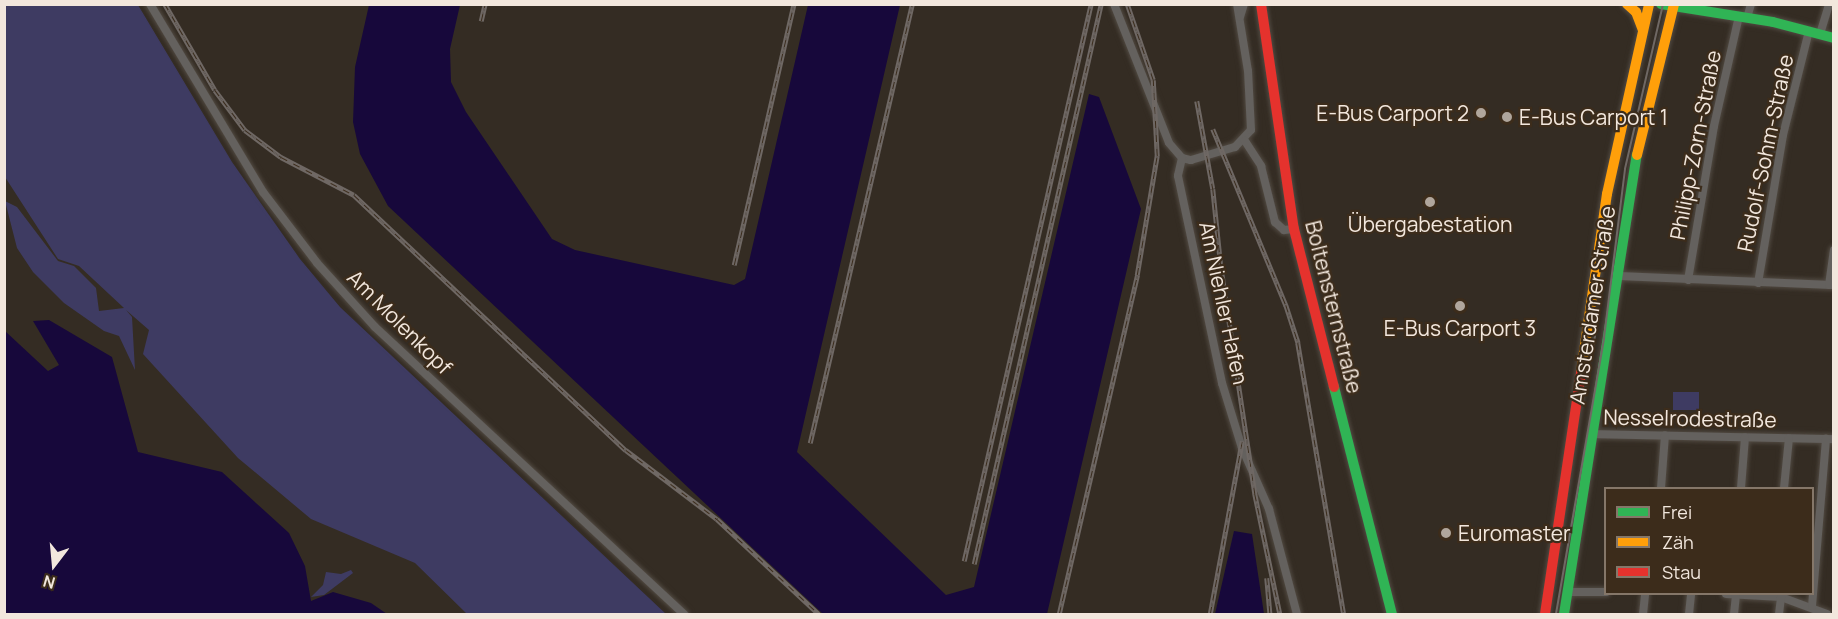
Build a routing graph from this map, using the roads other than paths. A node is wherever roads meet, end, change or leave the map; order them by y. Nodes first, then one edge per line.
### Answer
1 (150, 4) edge
2 (1114, 4) edge
3 (1238, 4) edge
4 (1245, 4) edge
5 (1261, 4) edge
6 (1627, 4) edge
7 (1649, 4) edge
8 (1661, 4) edge
9 (1751, 4) edge
10 (1828, 4) edge
11 (1674, 6) edge
12 (1240, 17) junction
13 (1743, 17) junction
14 (1643, 30) junction
15 (1814, 33) junction
16 (1833, 38) edge
17 (1617, 138) junction
18 (1245, 141) junction
19 (1182, 158) junction
20 (1635, 164) junction
21 (1294, 229) junction
22 (1833, 250) edge
23 (1617, 276) junction
24 (1688, 280) junction
25 (1758, 283) junction
26 (1831, 285) edge
27 (1592, 434) junction
28 (1665, 435) junction
29 (1745, 437) junction
30 (1789, 438) junction
31 (1830, 439) edge
32 (1661, 487) edge
33 (1741, 487) edge
34 (1784, 487) edge
35 (1814, 586) edge
36 (1568, 592) junction
37 (1604, 592) edge
38 (1645, 595) edge
39 (1691, 595) edge
40 (1736, 595) edge
41 (1775, 595) edge
42 (1813, 595) edge
43 (1812, 606) junction
44 (684, 615) edge
45 (1297, 615) edge
46 (1392, 615) edge
47 (1545, 615) edge
48 (1564, 615) edge
49 (1643, 615) edge
50 (1689, 615) edge
51 (1734, 615) edge
52 (1779, 615) edge
53 (1827, 615) edge

1 - 44 street, Am Molenkopf
2 - 19 street
3 - 12 street
4 - 12 street
5 - 21 main road, Boltensternstraße
6 - 14 main road
7 - 14 main road, Amsterdamer Straße
8 - 11 main road
9 - 13 street, Philipp-Zorn-Straße
10 - 15 street, Rudolf-Sohm-Straße
11 - 13 main road
11 - 20 main road, Amsterdamer Straße
12 - 18 street
13 - 15 main road
13 - 24 street, Philipp-Zorn-Straße
14 - 17 main road, Amsterdamer Straße
15 - 16 main road
15 - 25 street, Rudolf-Sohm-Straße
17 - 20 main road
17 - 47 main road, Amsterdamer Straße
18 - 19 street
18 - 21 street
19 - 45 street, Am Niehler Hafen
20 - 23 main road, Amsterdamer Straße
21 - 46 main road, Boltensternstraße
22 - 26 street
23 - 24 street
23 - 27 main road, Amsterdamer Straße
24 - 25 street
25 - 26 street
27 - 28 street, Nesselrodestraße
27 - 36 main road, Amsterdamer Straße
28 - 29 street, Nesselrodestraße
28 - 32 street
29 - 30 street, Nesselrodestraße
29 - 33 street
30 - 31 street, Nesselrodestraße
30 - 34 street, Nesselrodestraße
31 - 35 street, Nesselrodestraße
36 - 37 street
36 - 48 main road, Amsterdamer Straße
38 - 49 street
39 - 50 street
40 - 51 street
41 - 43 street
41 - 52 street
42 - 43 street, Nesselrodestraße
43 - 53 street

